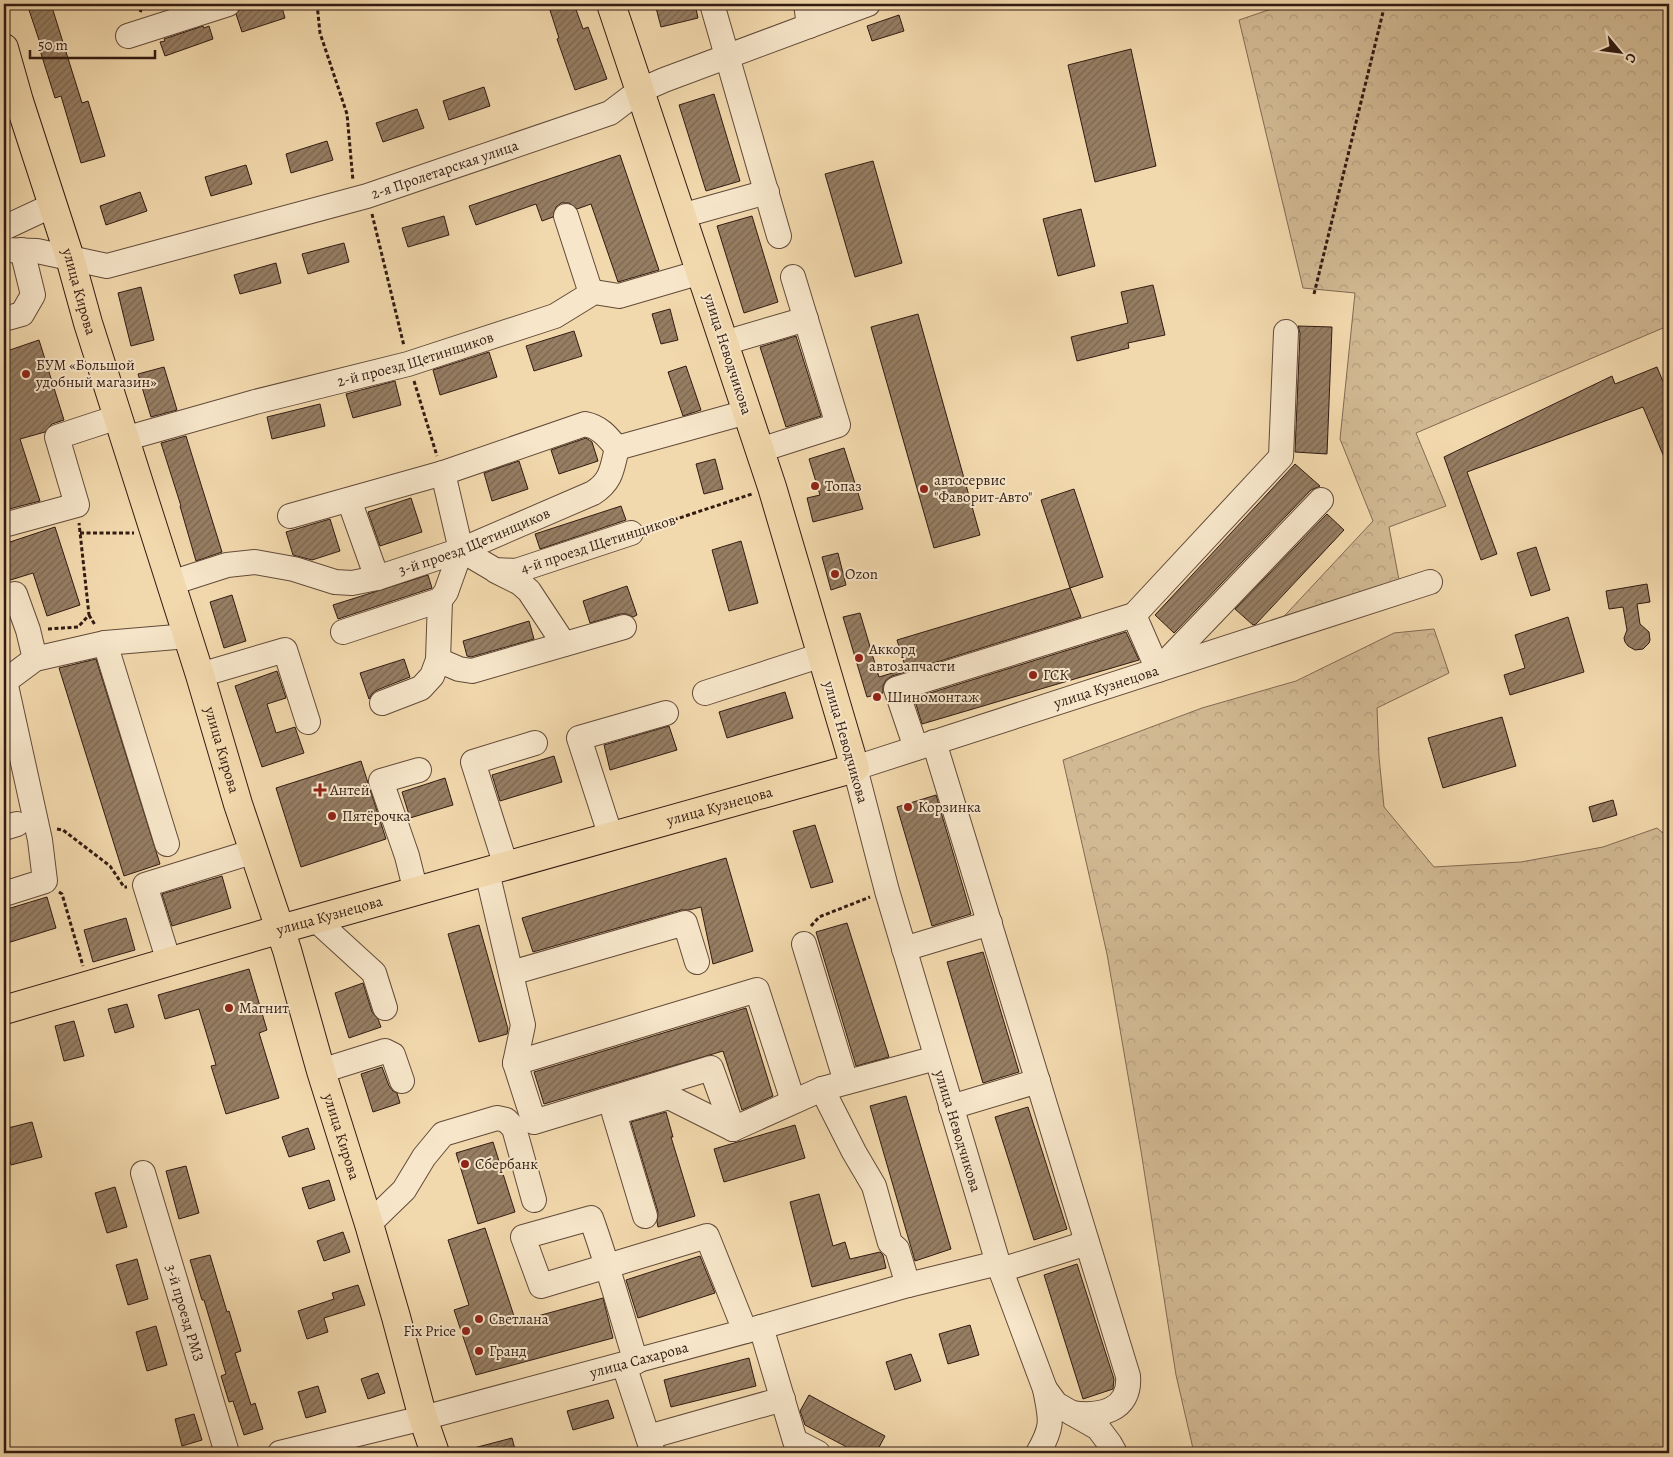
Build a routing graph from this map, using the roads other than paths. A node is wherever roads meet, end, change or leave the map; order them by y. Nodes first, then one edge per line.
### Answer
1 (228, 4) edge
2 (610, 4) edge
3 (712, 4) edge
4 (868, 4) edge
5 (807, 15) edge
6 (128, 36) dead end
7 (4, 48) edge
8 (728, 56) junction
9 (639, 91) junction
10 (767, 192) junction
11 (53, 205) junction
12 (566, 216) dead end
13 (681, 216) junction
14 (4, 228) edge
15 (780, 236) dead end
16 (13, 250) edge
17 (70, 258) junction
18 (701, 272) junction
19 (793, 277) dead end
20 (594, 292) junction
21 (4, 319) edge
22 (806, 319) junction
23 (1286, 332) dead end
24 (724, 343) junction
25 (747, 412) junction
26 (121, 428) junction
27 (616, 448) junction
28 (760, 450) junction
29 (443, 473) junction
30 (349, 500) junction
31 (1321, 500) dead end
32 (290, 516) dead end
33 (4, 525) edge
34 (632, 533) road end
35 (461, 550) junction
36 (495, 570) junction
37 (377, 578) junction
38 (1430, 582) dead end
39 (171, 583) junction
40 (4, 596) edge
41 (440, 600) junction
42 (1134, 615) junction
43 (4, 617) edge
44 (624, 627) dead end
45 (343, 632) dead end
46 (188, 636) junction
47 (105, 642) junction
48 (564, 644) junction
49 (822, 655) junction
50 (36, 659) junction
51 (438, 660) junction
52 (1158, 670) junction
53 (200, 676) junction
54 (4, 682) edge
55 (705, 693) dead end
56 (382, 702) dead end
57 (666, 713) dead end
58 (308, 722) dead end
59 (535, 743) dead end
60 (925, 745) junction
61 (855, 768) junction
62 (419, 770) dead end
63 (19, 827) edge
64 (611, 837) junction
65 (167, 844) dead end
66 (255, 851) junction
67 (496, 869) junction
68 (416, 892) junction
69 (4, 894) edge
70 (316, 920) junction
71 (990, 923) junction
72 (281, 929) junction
73 (804, 944) road end
74 (904, 949) junction
75 (169, 962) junction
76 (697, 962) dead end
77 (511, 973) junction
78 (385, 1008) dead end
79 (4, 1010) edge
80 (936, 1058) junction
81 (515, 1063) junction
82 (321, 1071) junction
83 (402, 1081) dead end
84 (1038, 1081) junction
85 (846, 1082) junction
86 (822, 1089) junction
87 (793, 1101) junction
88 (951, 1107) junction
89 (733, 1129) junction
90 (143, 1173) dead end
91 (534, 1200) dead end
92 (645, 1216) dead end
93 (369, 1224) junction
94 (1087, 1243) junction
95 (999, 1266) junction
96 (908, 1286) junction
97 (753, 1329) junction
98 (630, 1363) junction
99 (1045, 1389) junction
100 (783, 1400) junction
101 (1070, 1413) junction
102 (423, 1418) junction
103 (650, 1445) edge
104 (227, 1453) edge
105 (280, 1453) edge
106 (435, 1453) edge
107 (818, 1453) edge
108 (1038, 1453) edge
109 (1115, 1453) edge

1 - 6 street
2 - 9 main road, улица Неводчикова
3 - 8 street
4 - 5 street, 2-я Пролетарская улица
5 - 8 street, 2-я Пролетарская улица
7 - 11 main road, улица Кирова
8 - 9 street, 2-я Пролетарская улица
8 - 10 street
9 - 13 main road, улица Неводчикова
9 - 17 street, 2-я Пролетарская улица
10 - 13 street
10 - 15 street
11 - 14 street
11 - 17 main road, улица Кирова
12 - 20 street
13 - 18 main road, улица Неводчикова
16 - 17 street, 2-я Пролетарская улица
16 - 21 street
17 - 26 main road, улица Кирова
18 - 20 street
18 - 24 main road, улица Неводчикова
19 - 22 street
20 - 26 street, 2-й проезд Щетинщиков
22 - 24 street
22 - 28 street
23 - 42 street
24 - 25 main road, улица Неводчикова
25 - 27 street
25 - 28 main road, улица Неводчикова
26 - 33 street, 2-й проезд Щетинщиков
26 - 39 main road, улица Кирова
27 - 29 street
27 - 35 street, 3-й проезд Щетинщиков
28 - 49 main road, улица Неводчикова
29 - 30 street
29 - 35 street
30 - 32 street
30 - 37 street
31 - 52 street
34 - 36 street, 4-й проезд Щетинщиков
35 - 36 street
35 - 37 street, 3-й проезд Щетинщиков
35 - 41 street
36 - 48 street
37 - 39 street, 3-й проезд Щетинщиков
38 - 52 street, улица Кузнецова
39 - 46 main road, улица Кирова
40 - 50 street
41 - 45 street
41 - 51 street
42 - 52 street
42 - 60 street
43 - 50 street
44 - 48 street
46 - 47 street
46 - 53 main road, улица Кирова
47 - 50 street
47 - 65 street
48 - 51 street
49 - 55 street
49 - 61 main road, улица Неводчикова
50 - 54 street
51 - 56 street
52 - 60 street, улица Кузнецова
53 - 58 street
53 - 66 main road, улица Кирова
54 - 63 street
57 - 64 street
59 - 67 street
60 - 61 street, улица Кузнецова
60 - 71 street
61 - 64 main road, улица Кузнецова
61 - 74 street, улица Неводчикова
62 - 68 street
63 - 69 street
64 - 67 main road, улица Кузнецова
66 - 72 main road, улица Кирова
66 - 75 street
67 - 68 main road, улица Кузнецова
67 - 77 street
68 - 70 main road, улица Кузнецова
70 - 72 main road, улица Кузнецова
70 - 78 street
71 - 74 street
71 - 84 street
72 - 75 main road, улица Кузнецова
72 - 82 main road, улица Кирова
73 - 85 street
74 - 80 street, улица Неводчикова
75 - 79 main road, улица Кузнецова
76 - 77 street
77 - 81 street
80 - 85 street
80 - 88 street, улица Неводчикова
81 - 87 street
81 - 89 street
82 - 83 street
82 - 93 main road, улица Кирова
84 - 88 street
84 - 94 street
85 - 86 street
86 - 87 street
86 - 96 street
87 - 89 street
88 - 95 street, улица Неводчикова
89 - 92 street
90 - 104 street, 3-й проезд РМЗ
91 - 93 street
93 - 102 main road, улица Кирова
94 - 95 street, улица Сахарова
94 - 101 street
95 - 96 street, улица Сахарова
95 - 99 street, улица Неводчикова
96 - 97 street, улица Сахарова
97 - 98 street, улица Сахарова
97 - 98 street
97 - 100 street
98 - 102 street, улица Сахарова
98 - 103 street
99 - 101 street, улица Неводчикова
99 - 108 street
100 - 103 street
100 - 107 street
101 - 109 street, улица Неводчикова
102 - 105 street, улица Сахарова
102 - 106 main road, улица Кирова

